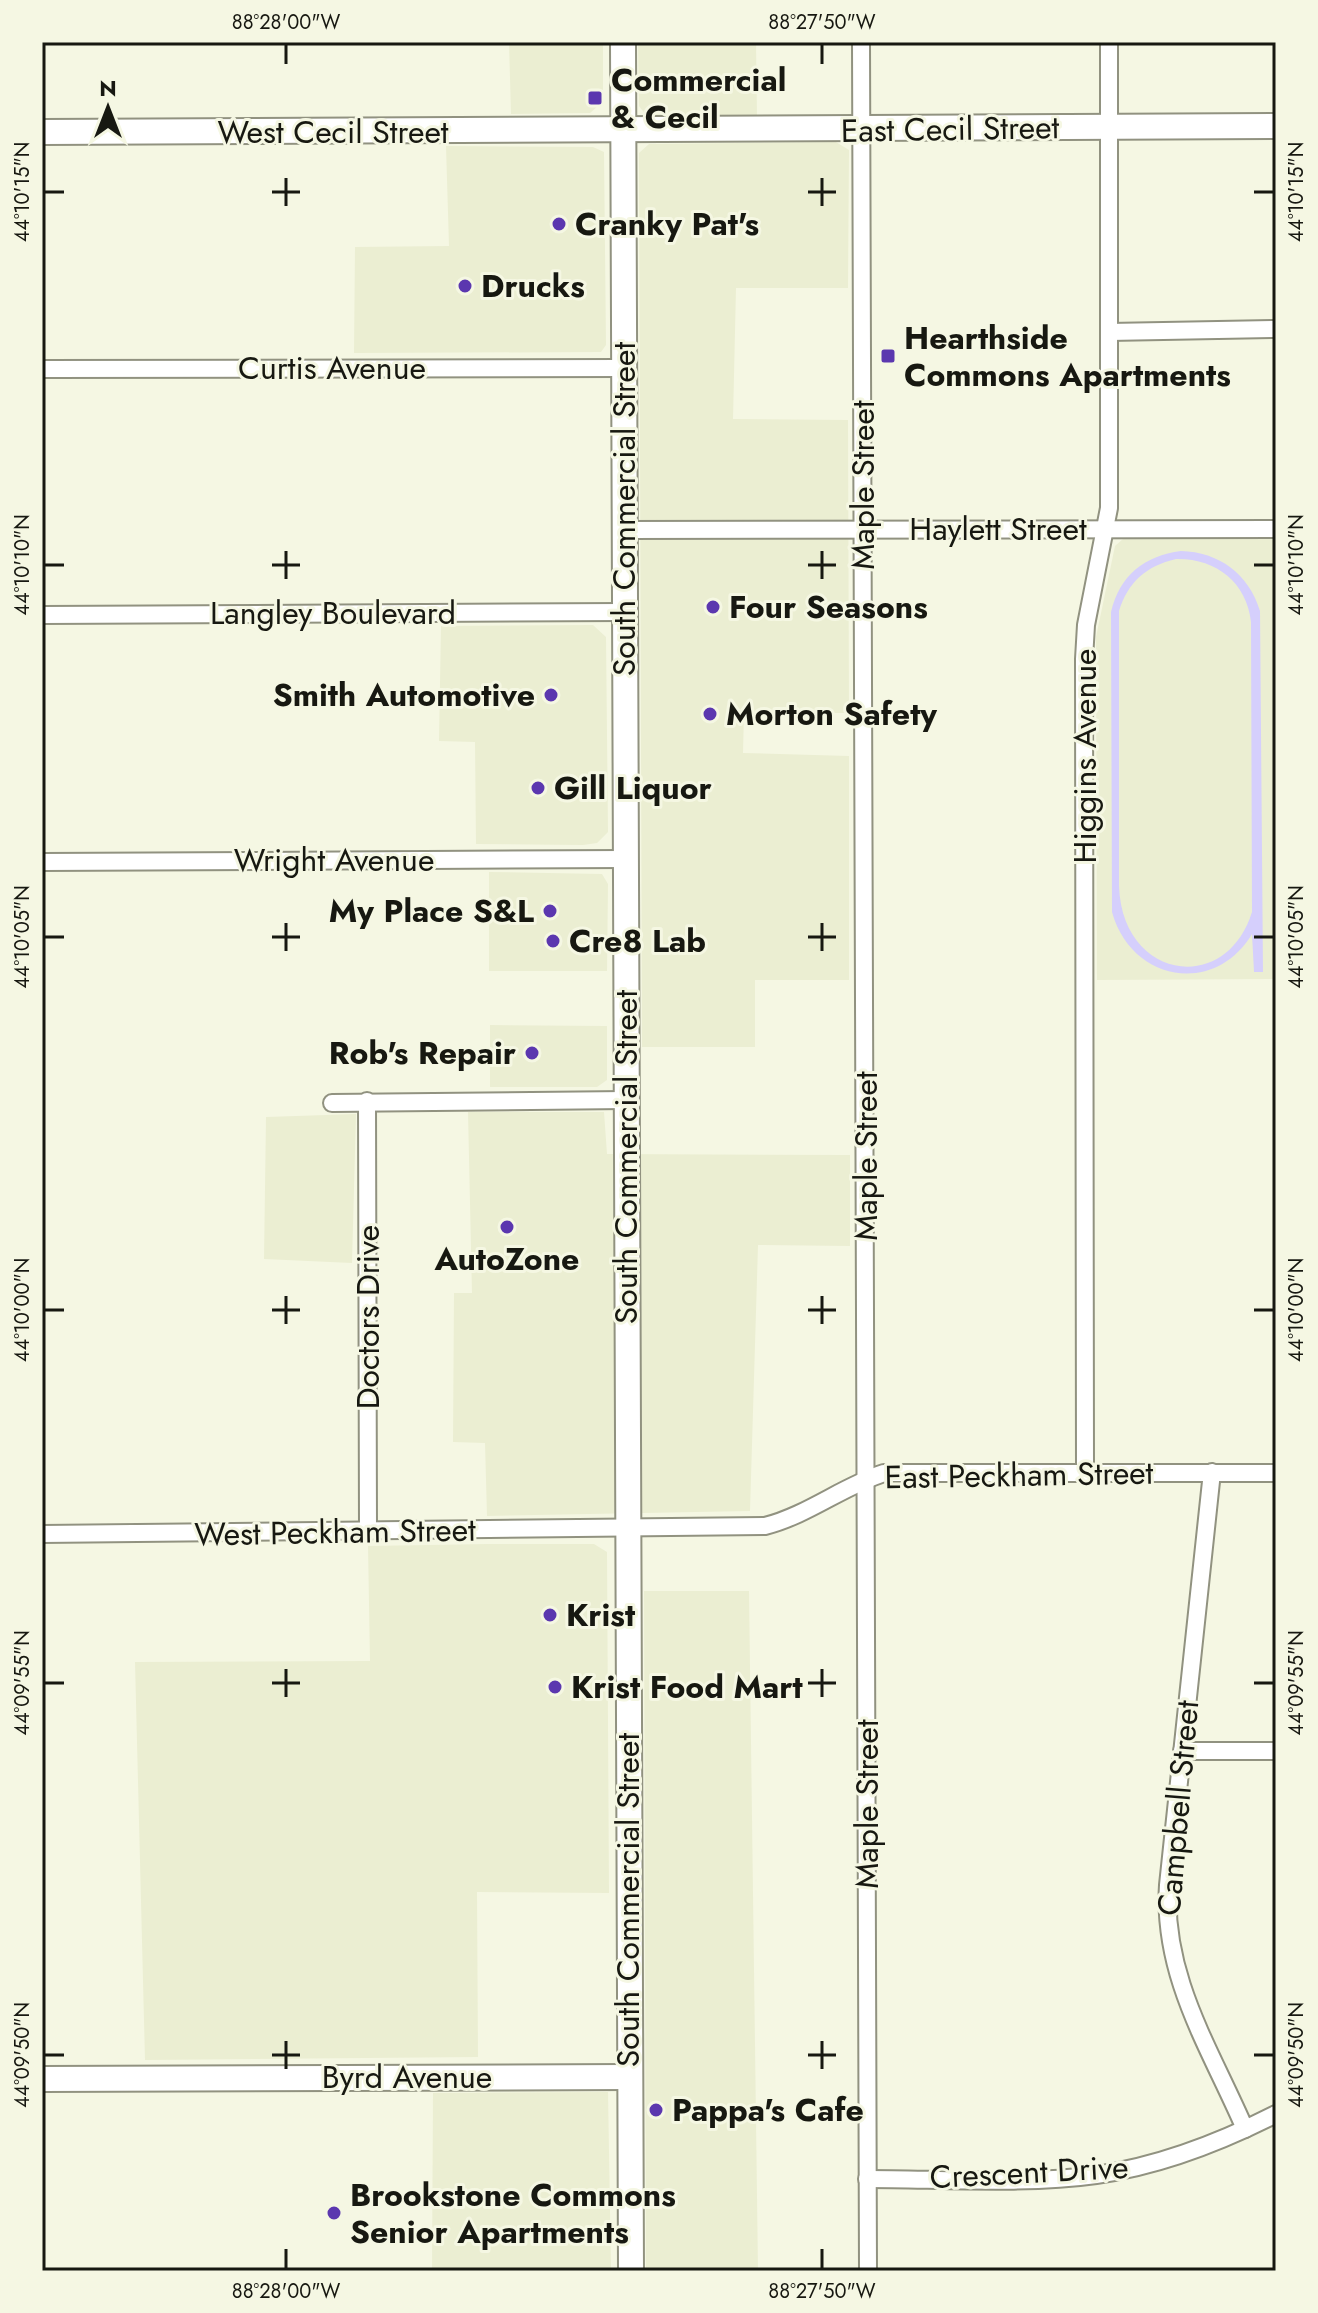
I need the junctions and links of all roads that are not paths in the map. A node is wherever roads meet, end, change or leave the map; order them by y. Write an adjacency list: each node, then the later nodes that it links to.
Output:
1 (623, 42): 7 (main road, South Commercial Street)
2 (861, 42): 6 (street, Maple Street)
3 (1109, 42): 5 (street, Higgins Avenue)
4 (1276, 126): 5 (main road, East Cecil Street)
5 (1110, 127): 6 (main road, East Cecil Street); 10 (street, Higgins Avenue)
6 (862, 130): 7 (main road, East Cecil Street); 16 (street, Maple Street)
7 (623, 131): 8 (main road, West Cecil Street); 11 (main road, South Commercial Street)
8 (42, 132)
9 (1276, 329): 10 (street)
10 (1109, 332): 13 (street, Higgins Avenue)
11 (623, 368): 12 (street, Curtis Avenue); 15 (main road, South Commercial Street)
12 (42, 369)
13 (1107, 529): 14 (street, Haylett Street); 16 (street, Haylett Street); 25 (street, Higgins Avenue)
14 (1276, 529)
15 (623, 530): 16 (street, Haylett Street); 17 (main road, South Commercial Street)
16 (863, 530): 27 (street, Maple Street)
17 (624, 612): 18 (street, Langley Boulevard); 19 (main road, South Commercial Street)
18 (42, 615)
19 (625, 859): 20 (street, Wright Avenue); 21 (main road, South Commercial Street)
20 (42, 862)
21 (626, 1100): 22 (street); 28 (main road, South Commercial Street)
22 (367, 1101): 23 (street); 29 (street, Doctors Drive)
23 (332, 1103)
24 (1212, 1472): 25 (street, East Peckham Street); 26 (street, East Peckham Street); 31 (street, Campbell Street)
25 (1085, 1473): 27 (street, East Peckham Street)
26 (1276, 1473)
27 (867, 1478): 28 (street, East Peckham Street); 37 (street, Maple Street)
28 (628, 1529): 29 (street, West Peckham Street); 33 (main road, South Commercial Street)
29 (368, 1532): 30 (street, West Peckham Street)
30 (42, 1534)
31 (1182, 1751): 32 (street); 36 (street, Campbell Street)
32 (1276, 1751)
33 (629, 2077): 34 (main road, Byrd Avenue); 38 (main road, South Commercial Street)
34 (42, 2079)
35 (1276, 2114): 36 (street, Crescent Drive)
36 (1245, 2129): 37 (street, Crescent Drive)
37 (867, 2179): 39 (street, Maple Street)
38 (631, 2271)
39 (868, 2271)

